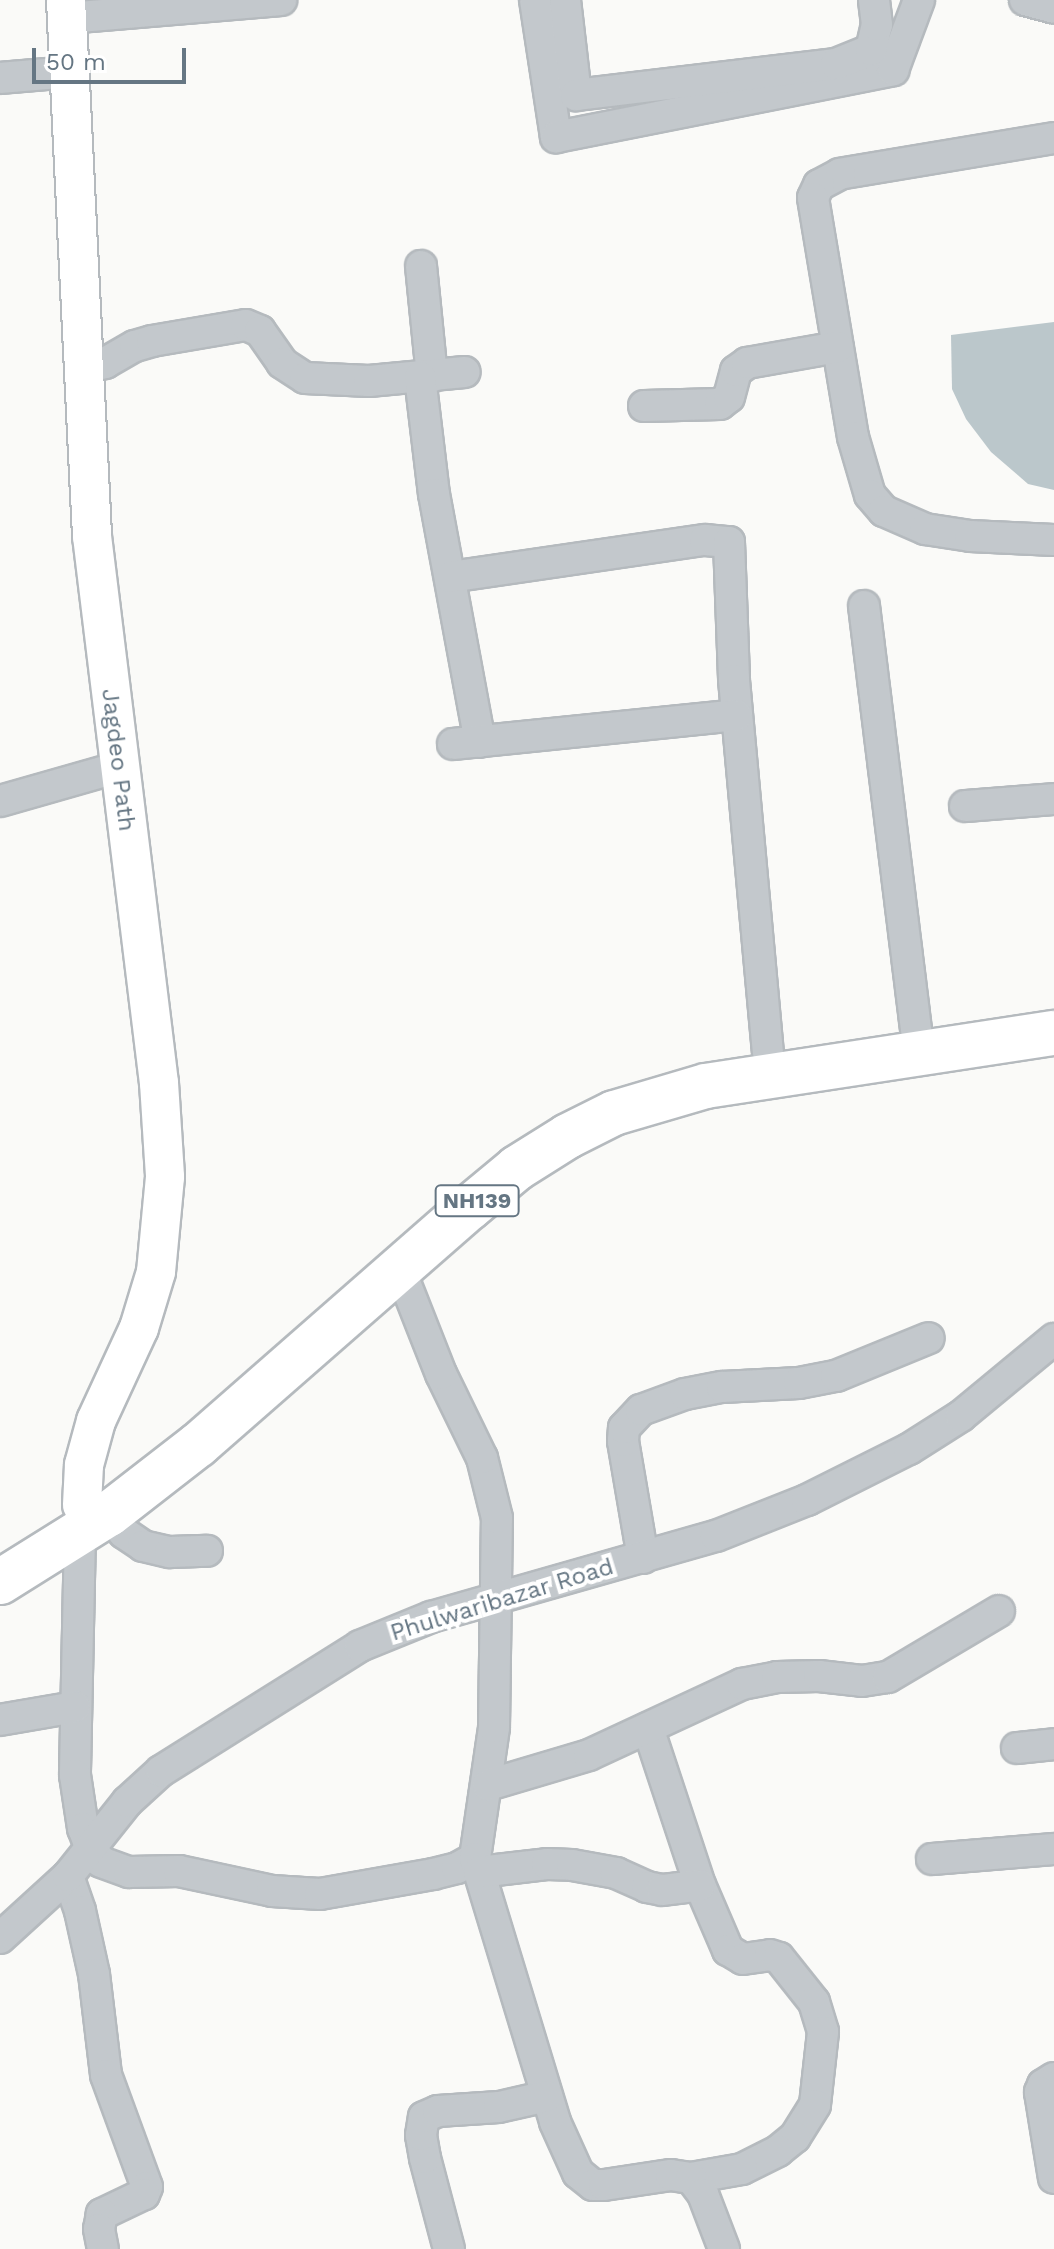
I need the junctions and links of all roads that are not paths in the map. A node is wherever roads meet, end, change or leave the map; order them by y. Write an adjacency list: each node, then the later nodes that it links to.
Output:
1 (281, 0): 8 (street)
2 (535, 0): 5 (street)
3 (565, 0): 4 (street)
4 (874, 0)
5 (919, 0)
6 (1025, 0): 7 (street)
7 (1054, 8)
8 (66, 9): 9 (main road, Jagdeo Path)
9 (70, 72): 10 (street); 14 (main road, Jagdeo Path)
10 (0, 78)
11 (1054, 138): 13 (street)
12 (421, 266): 16 (street)
13 (838, 347): 17 (street); 18 (street)
14 (85, 368): 16 (street); 22 (main road, Jagdeo Path)
15 (465, 372): 16 (street)
16 (426, 377): 19 (street)
17 (644, 406)
18 (1054, 540)
19 (450, 577): 21 (street); 21 (street)
20 (864, 606): 27 (street)
21 (737, 715): 29 (street)
22 (119, 767): 24 (street); 34 (main road, Jagdeo Path)
23 (1054, 799): 25 (street)
24 (0, 801)
25 (965, 806)
26 (1054, 1009): 27 (highway, NH139)
27 (916, 1031): 29 (highway, NH139)
28 (1054, 1033): 30 (highway, NH139)
29 (768, 1051): 31 (highway, NH139)
30 (400, 1270): 31 (highway, NH139); 39 (street)
31 (338, 1310): 34 (highway, NH139)
32 (929, 1338): 37 (street)
33 (1054, 1339): 37 (street, Phulwaribazar Road)
34 (90, 1517): 35 (street); 36 (highway, NH139); 38 (highway, NH139); 41 (street)
35 (207, 1551)
36 (0, 1555)
37 (643, 1558): 39 (street, Phulwaribazar Road)
38 (0, 1582)
39 (495, 1599): 46 (street); 47 (street, Phulwaribazar Road)
40 (999, 1611): 43 (street)
41 (75, 1707): 42 (street); 47 (street)
42 (0, 1720)
43 (648, 1728): 46 (street); 52 (street)
44 (1054, 1744): 45 (street)
45 (1017, 1748)
46 (488, 1785): 50 (street)
47 (91, 1849): 50 (street); 51 (street, Phulwaribazar Road)
48 (1054, 1849): 49 (street)
49 (932, 1859)
50 (477, 1865): 52 (street); 55 (street)
51 (68, 1876): 53 (street, Phulwaribazar Road); 58 (street)
52 (700, 1885): 56 (street)
53 (0, 1938)
54 (1054, 2078): 57 (street)
55 (547, 2096): 56 (street); 59 (street)
56 (691, 2178): 60 (street)
57 (1054, 2178)
58 (103, 2249)
59 (449, 2249)
60 (724, 2249)

